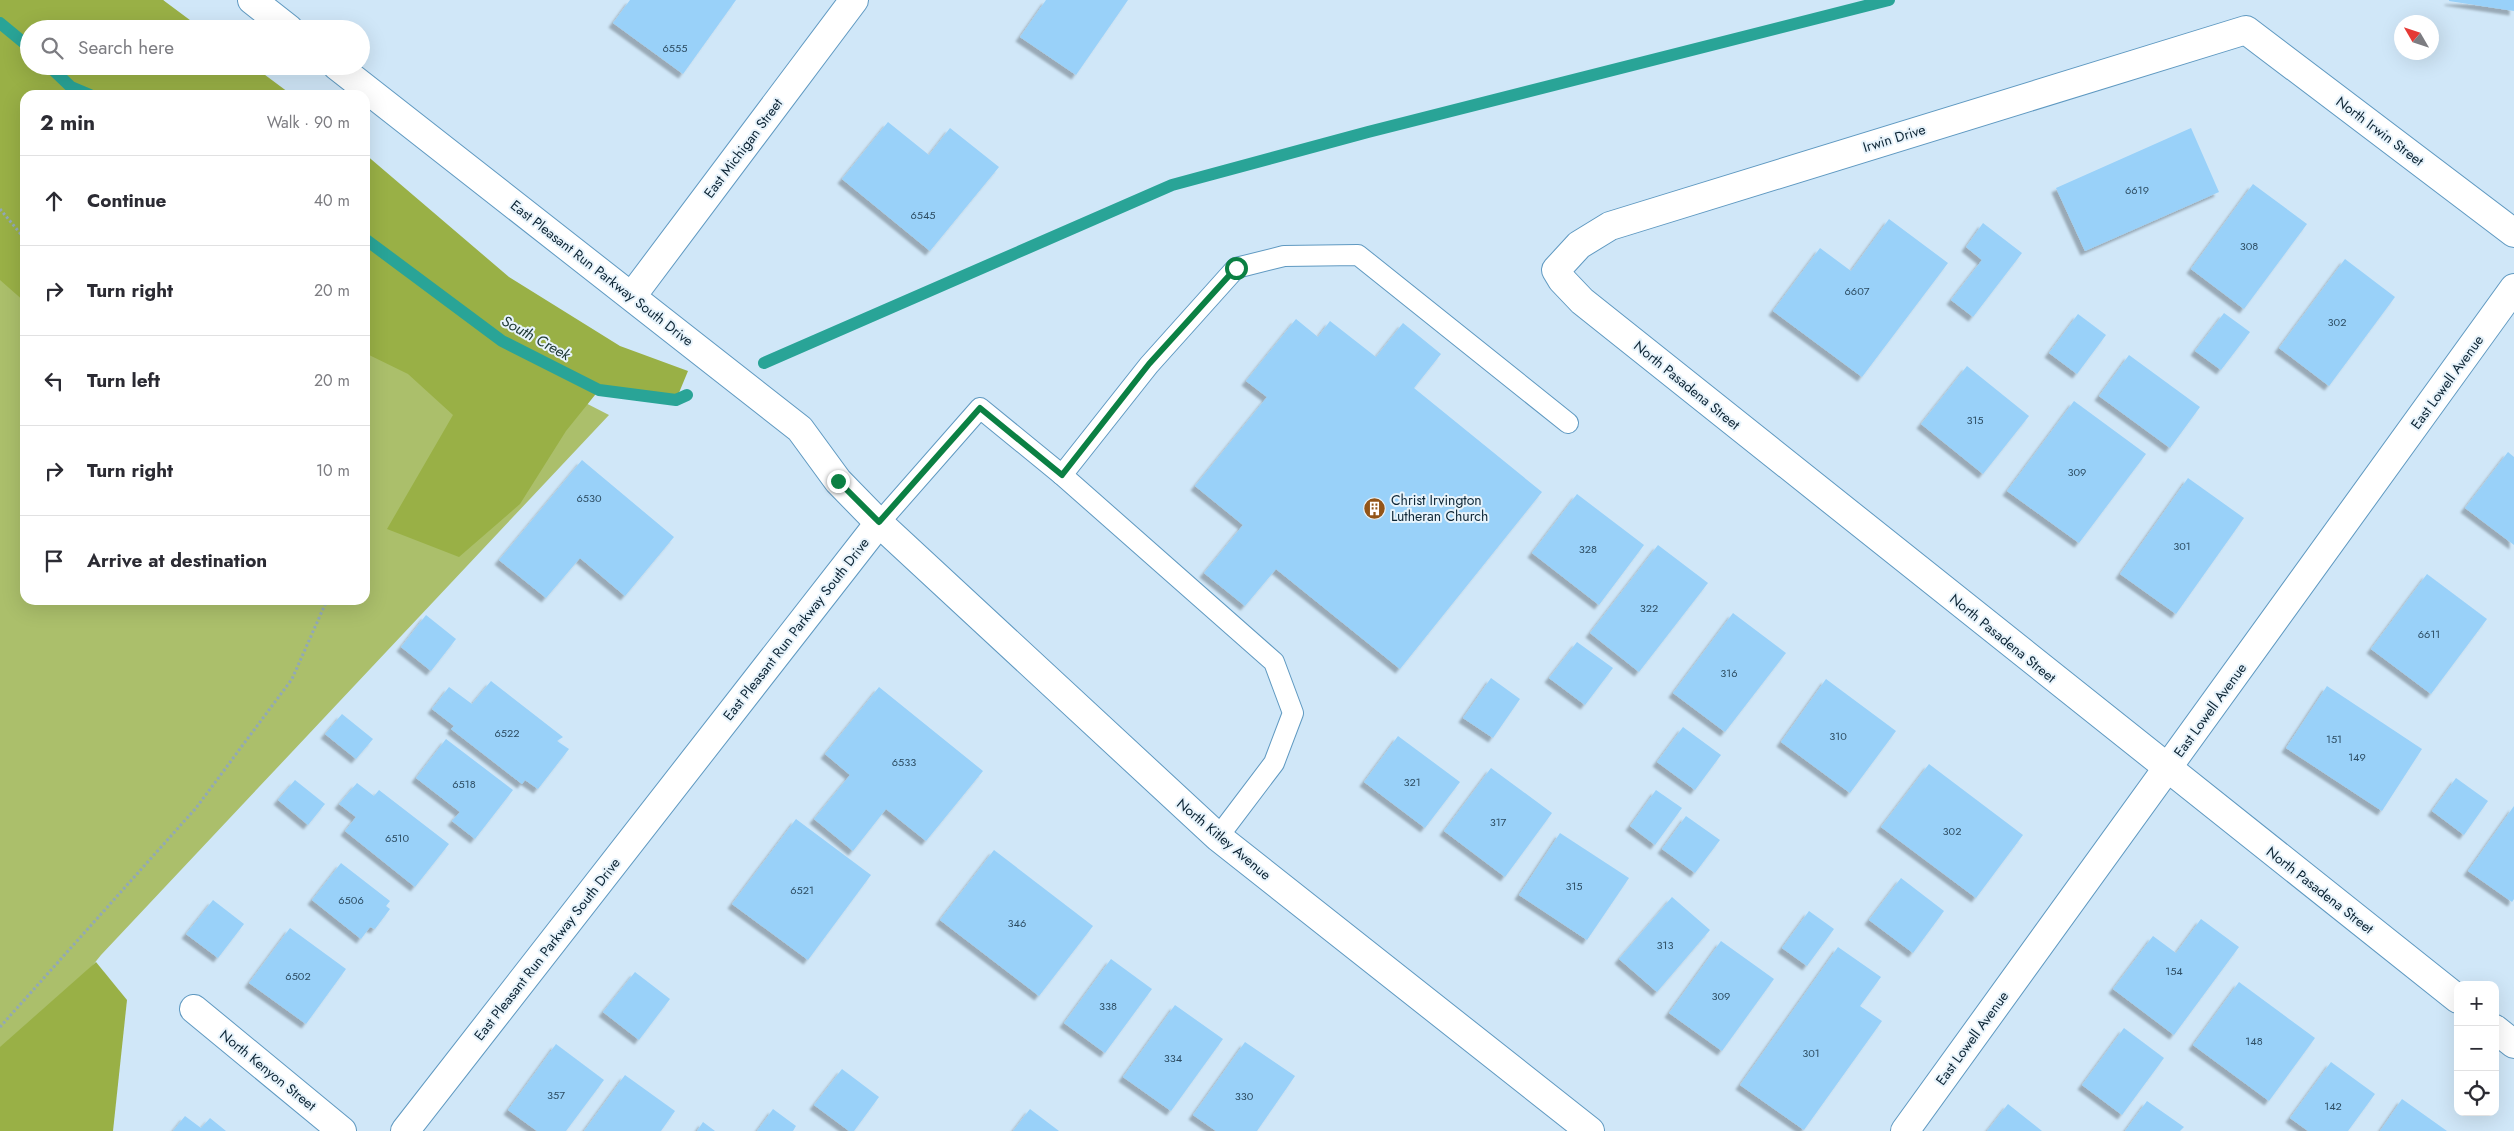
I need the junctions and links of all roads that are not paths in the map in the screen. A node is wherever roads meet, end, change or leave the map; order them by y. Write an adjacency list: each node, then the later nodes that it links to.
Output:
1 (252, 0): 3 (street)
2 (854, 0): 11 (street, East Michigan Street)
3 (278, 20)
4 (2246, 30): 8 (street, North Irwin Street); 9 (street, Irwin Drive)
5 (349, 75): 6 (street, East Pleasant Run Parkway South Drive)
6 (368, 90)
7 (370, 92): 11 (street, East Pleasant Run Parkway South Drive)
8 (2514, 232)
9 (1556, 270): 15 (street, North Pasadena Street)
10 (2514, 288): 15 (street, East Lowell Avenue)
11 (632, 296): 14 (street, East Pleasant Run Parkway South Drive)
12 (1568, 422): 13 (lane)
13 (1062, 475): 14 (lane); 16 (lane)
14 (879, 522): 16 (street, North Kitley Avenue); 22 (street, East Pleasant Run Parkway South Drive)
15 (2168, 769): 17 (street, North Pasadena Street); 24 (street, East Lowell Avenue)
16 (1218, 837): 23 (street, North Kitley Avenue)
17 (2454, 996)
18 (194, 1009): 21 (street, North Kenyon Street)
19 (2499, 1032): 20 (street)
20 (2514, 1044)
21 (342, 1131)
22 (404, 1131)
23 (1590, 1131)
24 (1905, 1131)

